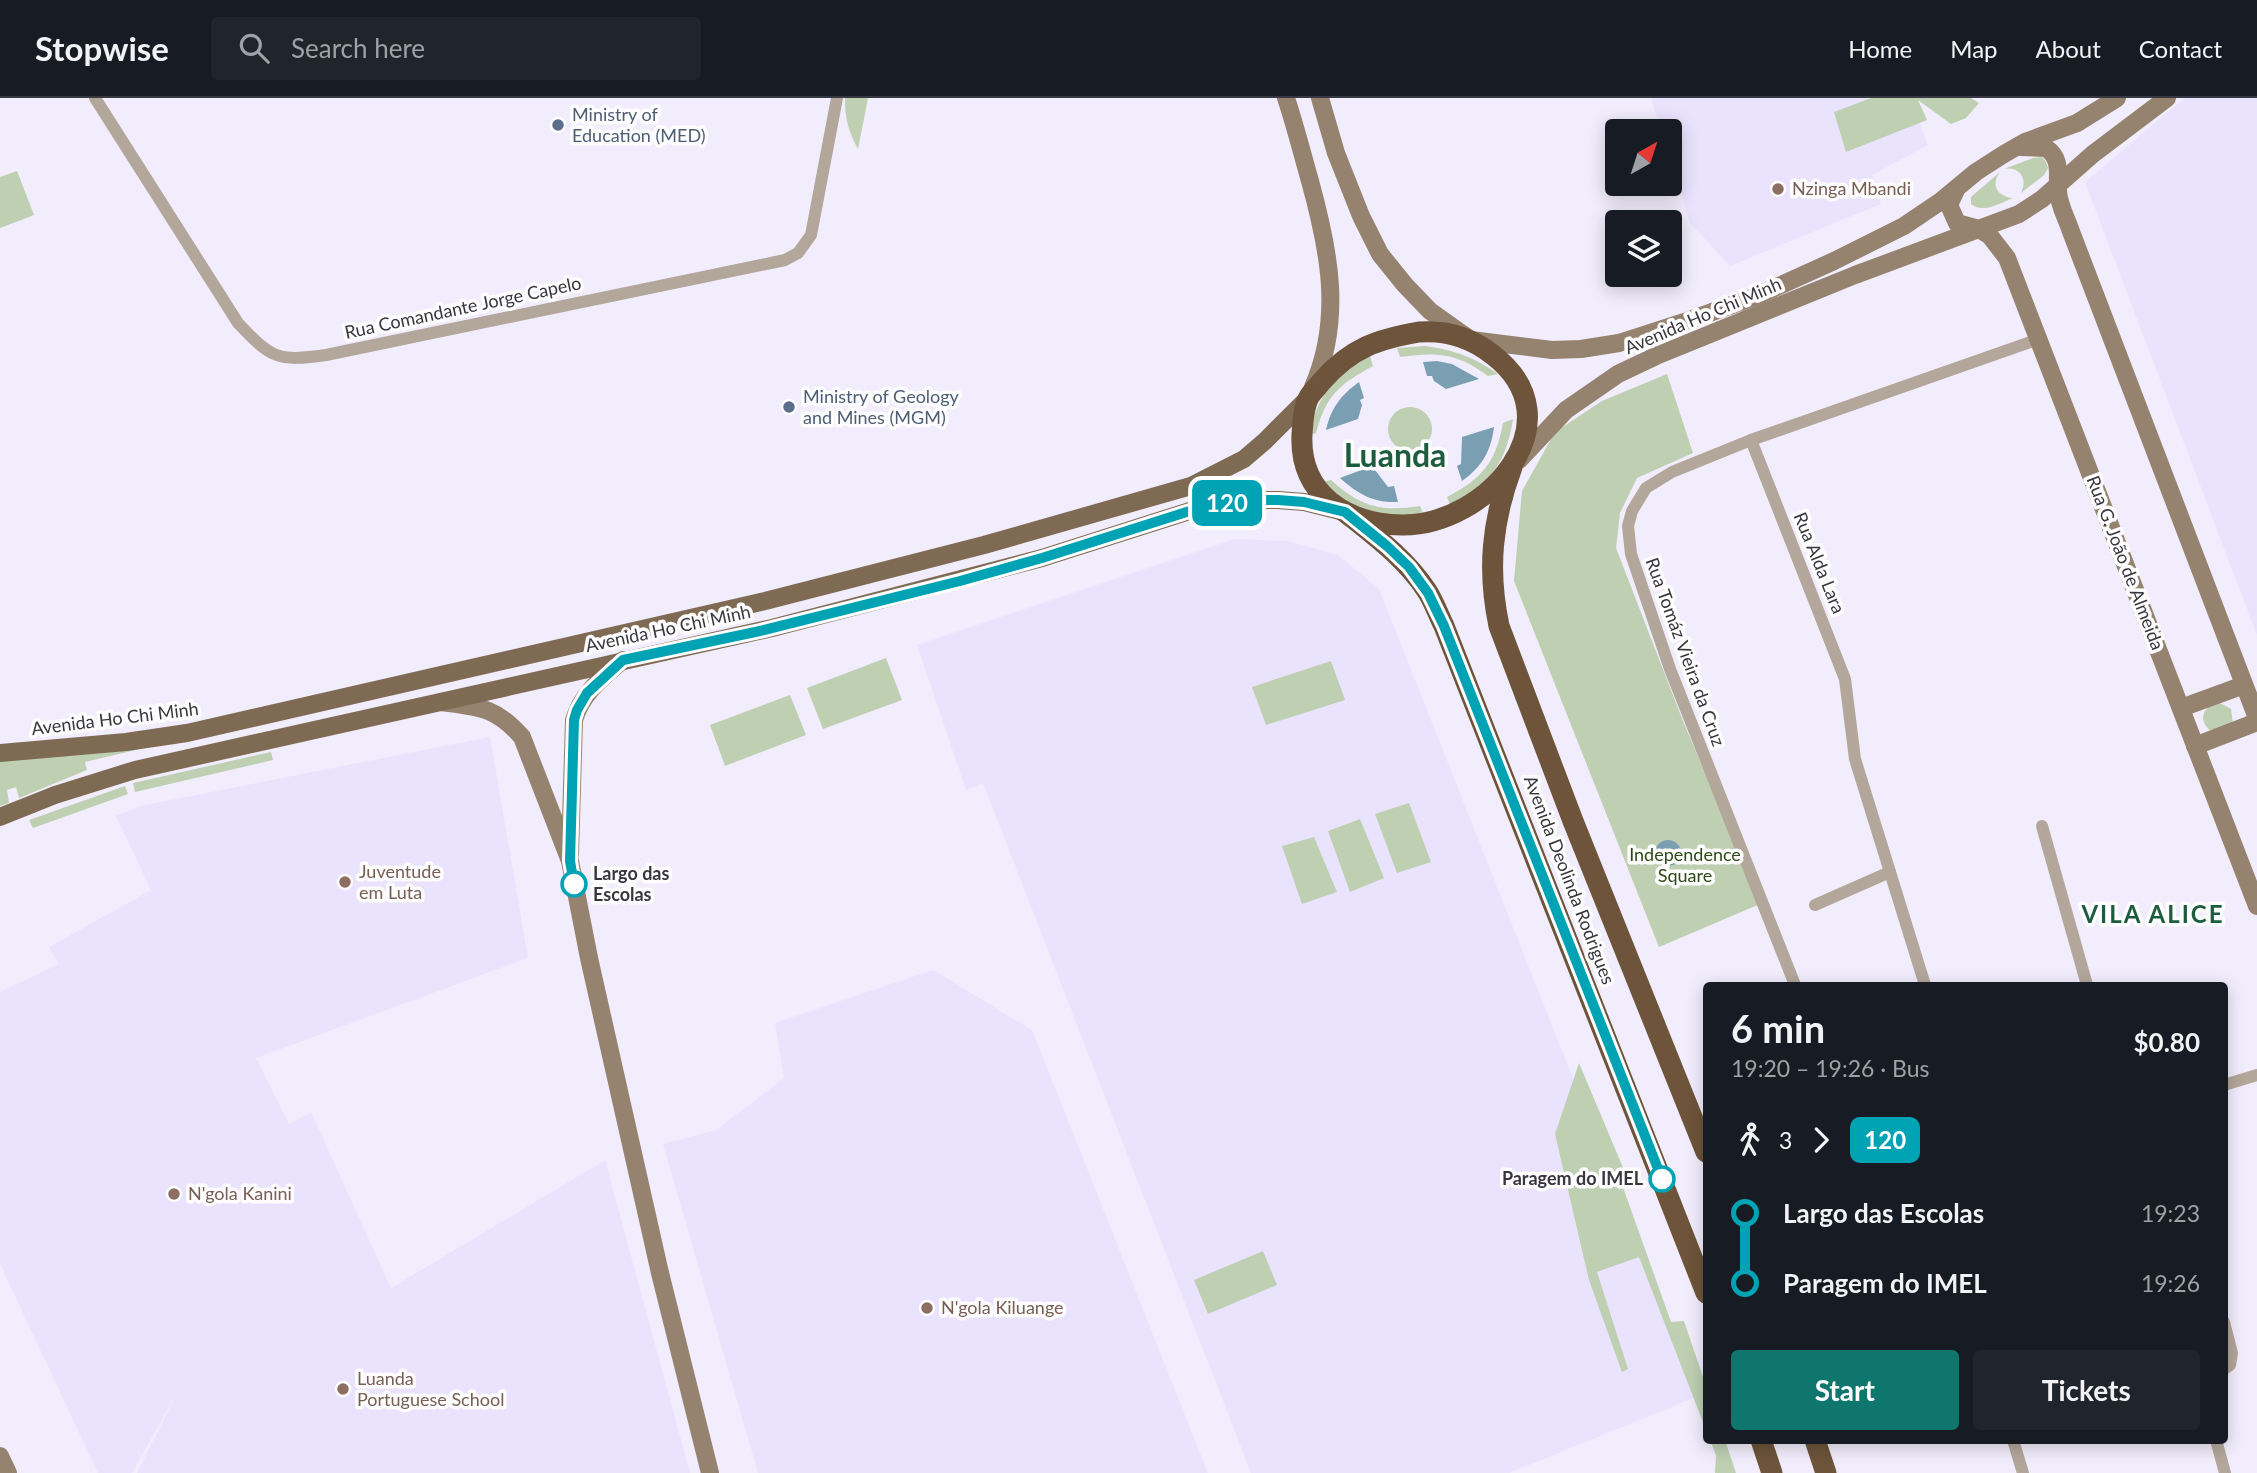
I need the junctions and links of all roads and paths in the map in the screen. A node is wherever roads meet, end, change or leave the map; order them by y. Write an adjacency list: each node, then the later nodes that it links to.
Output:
1 (837, 98): 6 (street, Rua Comandante Jorge Capelo)
2 (1286, 98): 13 (street)
3 (1320, 98): 12 (street)
4 (2117, 98): 7 (street)
5 (2167, 98): 9 (street)
6 (95, 101)
7 (2010, 151): 8 (street); 9 (street)
8 (1963, 182): 10 (street, Rua G. João de Almeida); 12 (street, Avenida Ho Chi Minh)
9 (2059, 182): 10 (street); 18 (street)
10 (1979, 229): 11 (street, Rua G. João de Almeida); 15 (street, Avenida Ho Chi Minh)
11 (2039, 339): 14 (street, Rua Tomáz Vieira da Cruz); 20 (street, Rua G. João de Almeida)
12 (1471, 340): 13 (highway); 15 (highway)
13 (1309, 397): 16 (highway); 23 (main road, Avenida Ho Chi Minh)
14 (1751, 440): 27 (street, Rua Alda Lara); 30 (street, Rua Tomáz Vieira da Cruz)
15 (1512, 467): 16 (highway); 35 (highway, Avenida Deolinda Rodrigues)
16 (1345, 512): 17 (main road, Avenida Ho Chi Minh); 36 (highway, Avenida Deolinda Rodrigues)
17 (623, 660): 19 (main road, Avenida Ho Chi Minh); 26 (street)
18 (2244, 685): 20 (street); 21 (street)
19 (438, 701): 24 (main road, Avenida Ho Chi Minh); 26 (street)
20 (2181, 708): 22 (street, Rua G. João de Almeida)
21 (2256, 712): 22 (street)
22 (2195, 746): 29 (street, Rua G. João de Almeida)
23 (0, 753)
24 (0, 817)
25 (2042, 826): 32 (street)
26 (570, 861): 45 (street)
27 (1889, 872): 28 (street); 31 (street, Rua Alda Lara)
28 (1815, 905)
29 (2257, 905)
30 (1794, 982)
31 (1924, 982)
32 (2086, 982)
33 (2257, 1075): 34 (street)
34 (2228, 1084)
35 (1703, 1144)
36 (1703, 1285)
37 (2228, 1338): 38 (street)
38 (2228, 1366)
39 (1762, 1444): 46 (highway)
40 (1817, 1444): 47 (highway)
41 (2013, 1444): 48 (street)
42 (2217, 1444): 49 (street)
43 (0, 1456): 44 (street)
44 (8, 1473)
45 (710, 1473)
46 (1772, 1473)
47 (1826, 1473)
48 (2022, 1473)
49 (2225, 1473)

